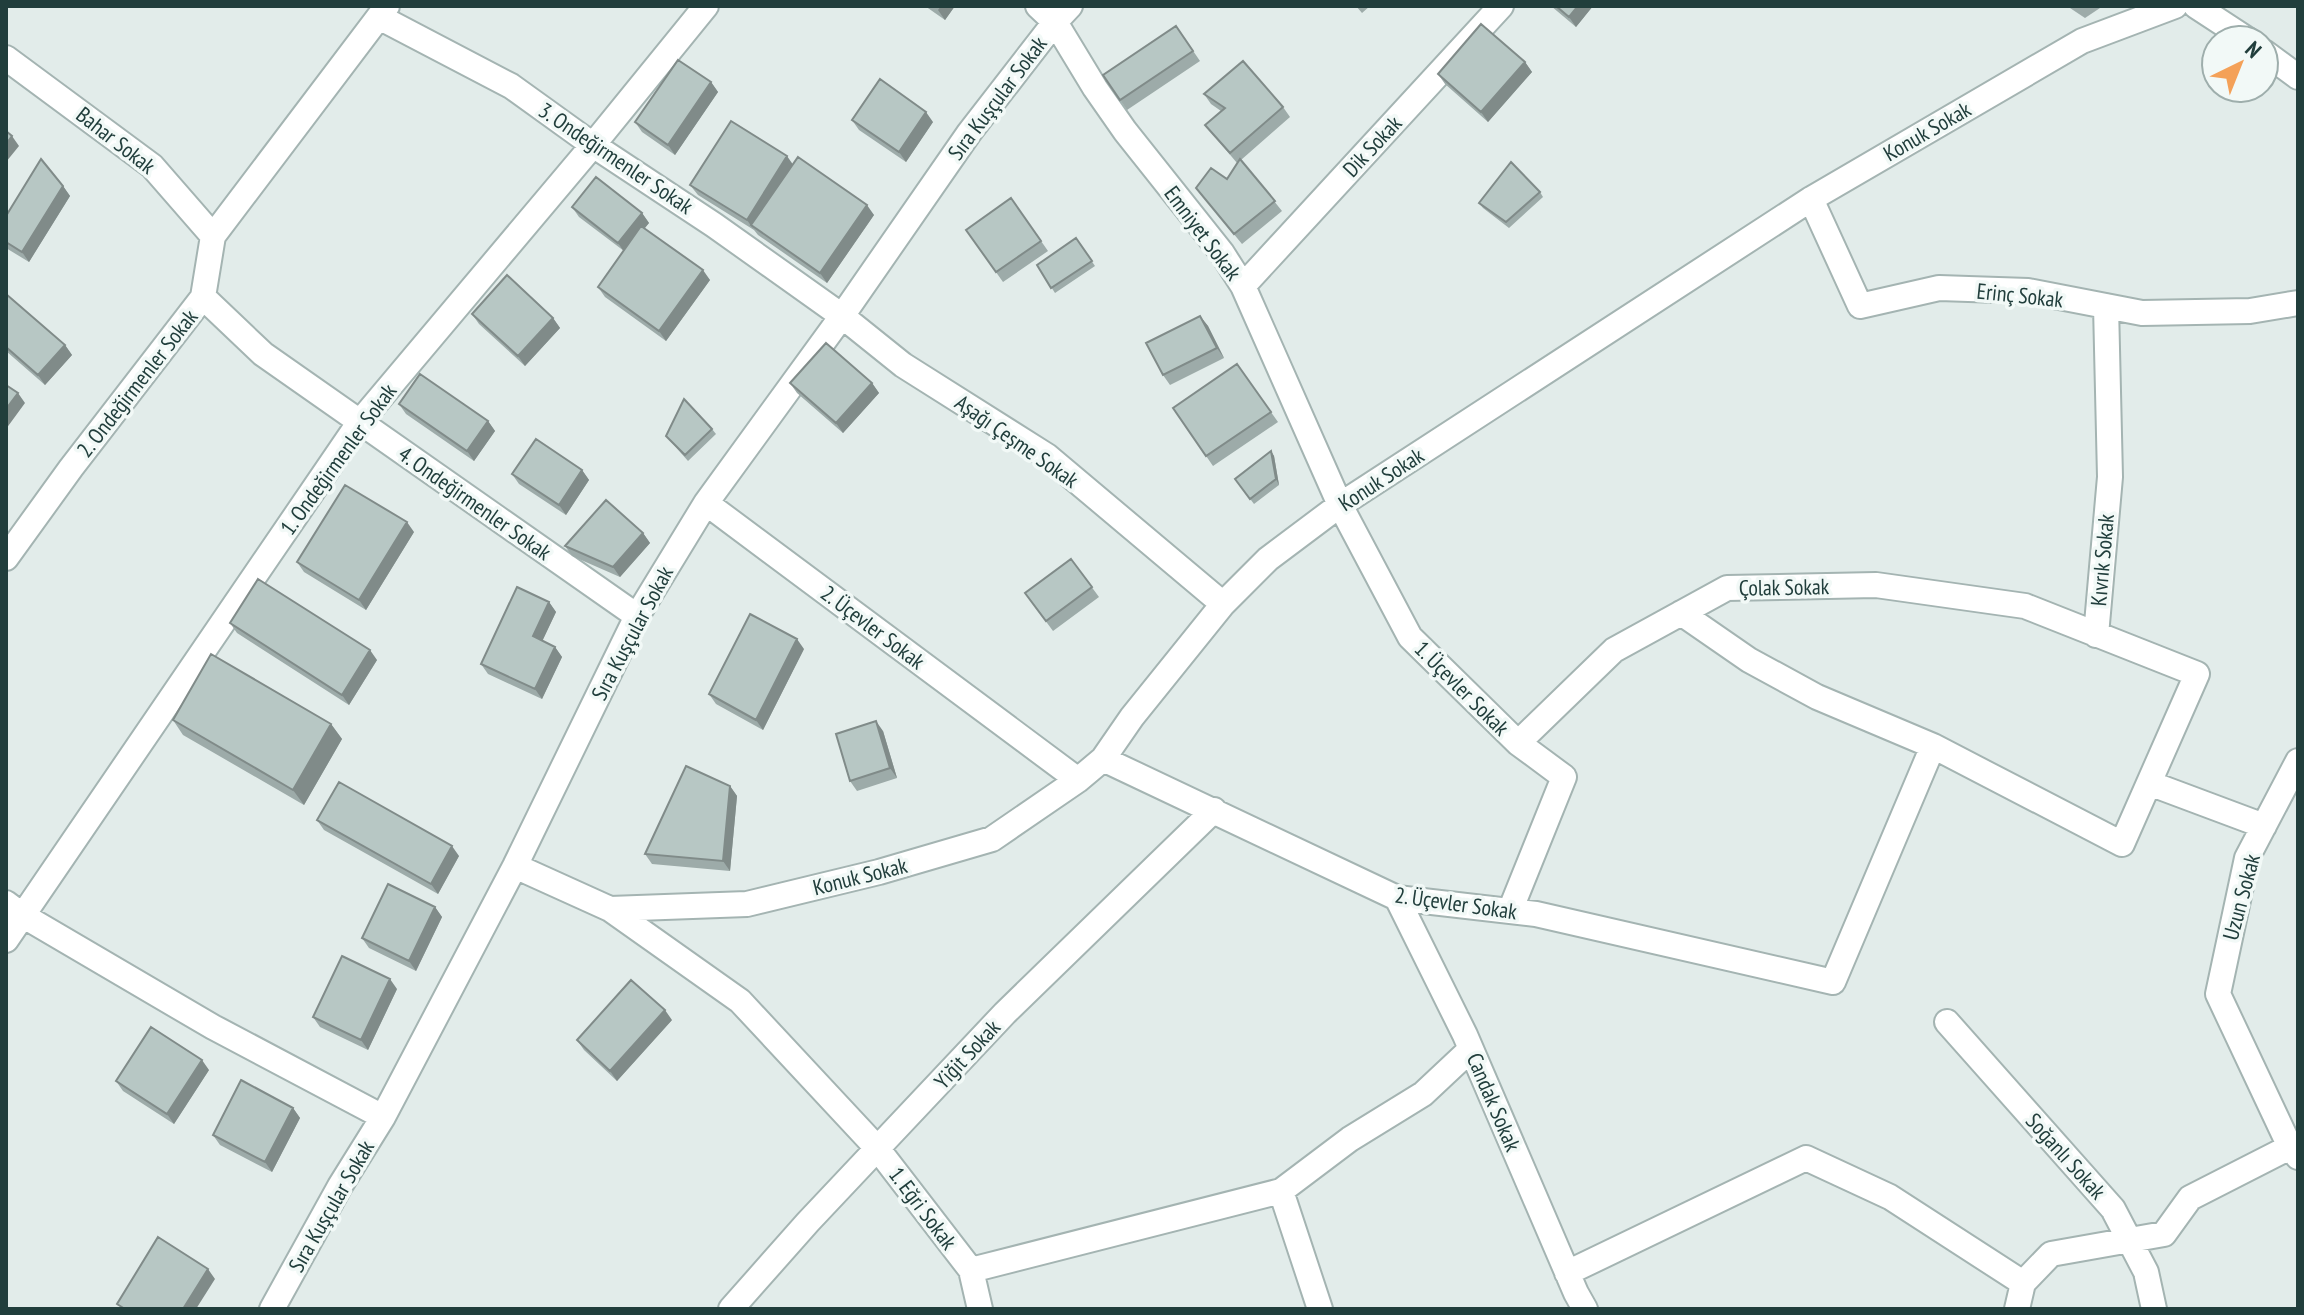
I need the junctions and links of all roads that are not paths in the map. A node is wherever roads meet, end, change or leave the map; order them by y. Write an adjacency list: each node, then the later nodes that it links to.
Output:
1 (706, 6): 11 (street, 1. Ondeğirmenler Sokak)
2 (1501, 6): 14 (street, Dik Sokak)
3 (2175, 6): 12 (street, Konuk Sokak)
4 (2196, 6): 7 (street)
5 (383, 11): 11 (street, 3. Ondeğirmenler Sokak); 13 (street, 2. Ondeğirmenler Sokak)
6 (1054, 11): 14 (street, Emniyet Sokak); 18 (street, Sıra Kuşçular Sokak)
7 (2239, 24)
8 (6, 58): 13 (street, Bahar Sokak)
9 (2280, 64): 10 (street)
10 (2298, 77)
11 (593, 145): 18 (street, 3. Ondeğirmenler Sokak); 19 (street, 1. Ondeğirmenler Sokak)
12 (1811, 199): 17 (street, Erinç Sokak); 21 (street, Konuk Sokak)
13 (213, 236): 15 (street, 2. Ondeğirmenler Sokak)
14 (1243, 286): 21 (street, Emniyet Sokak)
15 (203, 297): 19 (street, 4. Ondeğirmenler Sokak); 22 (street, 2. Ondeğirmenler Sokak)
16 (2298, 303): 17 (street, Erinç Sokak)
17 (2106, 306): 26 (street, Kıvrık Sokak)
18 (842, 316): 20 (street, Sıra Kuşçular Sokak); 23 (street, Aşağı Çeşme Sokak)
19 (359, 423): 25 (street, 4. Ondeğirmenler Sokak); 37 (street, 1. Ondeğirmenler Sokak)
20 (706, 503): 25 (street, Sıra Kuşçular Sokak); 31 (street, 2. Üçevler Sokak)
21 (1340, 505): 23 (street, Konuk Sokak); 27 (street, 1. Üçevler Sokak)
22 (6, 558)
23 (1223, 604): 29 (street, Konuk Sokak)
24 (1681, 613): 26 (street, Çolak Sokak); 27 (street, Çolak Sokak); 28 (street)
25 (637, 616): 35 (street, Sıra Kuşçular Sokak)
26 (2096, 635): 32 (street, Kıvrık Sokak)
27 (1518, 743): 39 (street, 1. Üçevler Sokak)
28 (1933, 746): 32 (street, Kıvrık Sokak); 39 (street, 2. Üçevler Sokak)
29 (1103, 759): 31 (street, Konuk Sokak); 33 (street, 2. Üçevler Sokak)
30 (2298, 761): 34 (street, Uzun Sokak)
31 (1078, 780): 38 (street, Konuk Sokak)
32 (2149, 783): 34 (street)
33 (1214, 810): 36 (street, 2. Üçevler Sokak); 44 (street, Yiğit Sokak)
34 (2264, 826): 45 (street, Uzun Sokak)
35 (515, 866): 38 (street, 1. Eğri Sokak); 43 (street, Sıra Kuşçular Sokak)
36 (1397, 898): 39 (street, 2. Üçevler Sokak); 42 (street, Candak Sokak)
37 (14, 909): 40 (street, 1. Ondeğirmenler Sokak); 43 (street)
38 (610, 909): 44 (street, 1. Eğri Sokak)
39 (1510, 911)
40 (6, 940)
41 (1947, 1022): 47 (street, Soğanlı Sokak)
42 (1471, 1049): 46 (street, 1. Eğri Sokak); 49 (street, Candak Sokak)
43 (383, 1117): 51 (street, Sıra Kuşçular Sokak)
44 (877, 1148): 48 (street, 1. Eğri Sokak); 52 (street, Yiğit Sokak)
45 (2294, 1152): 47 (street)
46 (1281, 1191): 48 (street, 1. Eğri Sokak); 54 (street)
47 (2130, 1241): 50 (street); 57 (street, Soğanlı Sokak)
48 (971, 1270): 53 (street)
49 (1567, 1273): 50 (street); 55 (street, Candak Sokak)
50 (2023, 1283): 56 (street)
51 (272, 1309)
52 (731, 1309)
53 (980, 1309)
54 (1320, 1309)
55 (1585, 1309)
56 (2017, 1309)
57 (2154, 1309)

